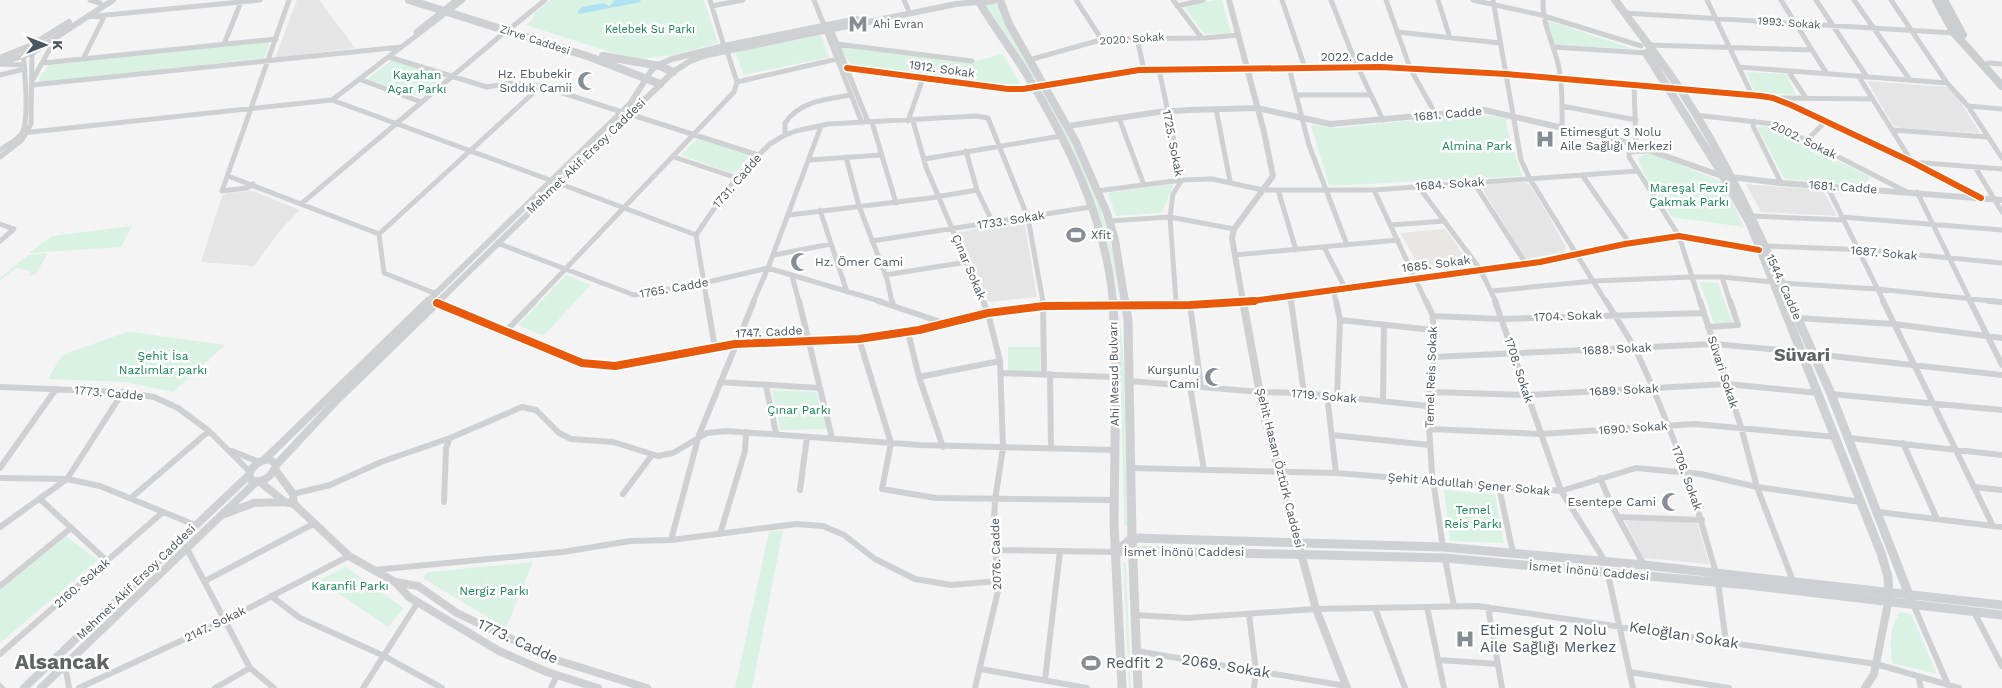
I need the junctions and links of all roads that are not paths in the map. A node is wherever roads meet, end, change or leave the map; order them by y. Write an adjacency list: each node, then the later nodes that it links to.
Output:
1 (90, 0): 36 (street)
2 (113, 0): 47 (street)
3 (260, 0): 37 (street)
4 (289, 0): 62 (street)
5 (409, 0): 42 (main road, Zirve Caddesi)
6 (427, 0): 42 (main road, Zirve Caddesi)
7 (456, 0): 42 (street)
8 (463, 0): 42 (street)
9 (545, 0): 53 (street)
10 (710, 0): 40 (street)
11 (743, 0): 40 (street)
12 (814, 0): 51 (street)
13 (904, 0): 43 (street)
14 (952, 0): 43 (street, Mehmet Akif Ersoy Caddesi)
15 (993, 0): 35 (main road)
16 (1000, 0): 81 (main road, Ahi Mesud Bulvarı)
17 (1076, 0): 63 (street)
18 (1173, 0): 41 (street)
19 (1203, 0): 41 (street)
20 (1229, 0): 57 (street)
21 (1282, 0): 93 (street)
22 (1331, 0): 94 (street)
23 (1386, 0): 55 (street)
24 (1438, 0): 61 (street)
25 (1473, 0): 38 (street)
26 (1542, 0): 45 (street)
27 (1608, 0): 71 (main road, 1544. Cadde)
28 (1615, 0): 44 (main road, 1544. Cadde)
29 (1708, 0): 48 (street)
30 (1781, 0): 49 (street)
31 (1816, 0): 50 (street)
32 (1854, 0): 52 (street)
33 (1891, 0): 54 (street)
34 (1927, 0): 39 (main road)
35 (978, 1): 51 (street, Mehmet Akif Ersoy Caddesi); 120 (main road, Ahi Mesud Bulvarı)
36 (102, 2): 67 (street)
37 (241, 2): 46 (street); 65 (street)
38 (1494, 2): 45 (street); 64 (street, 1706. Sokak)
39 (1940, 2): 56 (main road); 84 (main road)
40 (712, 6): 70 (street)
41 (1177, 6): 59 (street)
42 (448, 9): 53 (main road, Zirve Caddesi); 68 (street)
43 (908, 9): 51 (street, Mehmet Akif Ersoy Caddesi)
44 (1624, 13): 48 (street, 1993. Sokak); 71 (main road, 1544. Cadde)
45 (1541, 15): 69 (street); 71 (street)
46 (104, 16): 47 (street); 78 (street)
47 (85, 17): 58 (street)
48 (1716, 18): 49 (street, 1993. Sokak); 72 (street)
49 (1795, 23): 50 (street, 1993. Sokak); 73 (street)
50 (1832, 26): 52 (street, 1993. Sokak); 105 (street)
51 (827, 28): 66 (street); 70 (street, Mehmet Akif Ersoy Caddesi); 79 (street)
52 (1873, 28): 54 (street, 1993. Sokak); 111 (street)
53 (509, 29): 87 (main road, Zirve Caddesi); 103 (street); 109 (main road, Zirve Caddesi)
54 (1912, 31): 56 (street, 1993. Sokak); 114 (street)
55 (1397, 32): 61 (street); 95 (street)
56 (1954, 33): 119 (main road)
57 (1238, 35): 59 (street, 2020. Sokak); 91 (street)
58 (57, 36): 75 (street); 83 (street)
59 (1201, 37): 60 (street, 2020. Sokak)
60 (1137, 38): 63 (street, 2020. Sokak); 97 (street)
61 (1450, 38): 64 (street)
62 (276, 39): 65 (street); 80 (street)
63 (1102, 40): 81 (street, 2020. Sokak)
64 (1500, 43): 100 (street, 1706. Sokak)
65 (224, 44): 78 (street)
66 (837, 44): 82 (street); 90 (street)
67 (32, 45): 74 (street); 75 (street)
68 (401, 47): 76 (street); 80 (street)
69 (1553, 47): 71 (street); 110 (street)
70 (726, 48): 87 (street, Mehmet Akif Ersoy Caddesi); 99 (street, Mehmet Akif Ersoy Caddesi); 113 (street)
71 (1645, 48): 72 (street); 121 (main road, 1544. Cadde); 122 (main road, 1544. Cadde)
72 (1730, 48): 73 (street); 89 (street)
73 (1812, 50): 101 (street)
74 (24, 52): 75 (street); 77 (street); 85 (street); 88 (street)
75 (32, 53): 112 (street)
76 (389, 57): 103 (street); 108 (street)
77 (0, 58)
78 (83, 59): 83 (street)
79 (837, 59): 113 (street); 123 (street)
80 (269, 60): 112 (street); 134 (street)
81 (1029, 60): 116 (main road, Ahi Mesud Bulvarı)
82 (972, 61)
83 (43, 63): 112 (street)
84 (1988, 63): 86 (street); 107 (main road)
85 (0, 64): 88 (street)
86 (2002, 64)
87 (656, 66): 99 (main road, Zirve Caddesi); 109 (street, Mehmet Akif Ersoy Caddesi)
88 (24, 67): 102 (street); 158 (street)
89 (1738, 67): 98 (street); 126 (street)
90 (847, 68): 106 (street, 1912. Sokak); 151 (street)
91 (1246, 68): 92 (street, 2022. Cadde); 96 (street, 2022. Cadde); 135 (street)
92 (1289, 68): 93 (street, 2022. Cadde); 124 (street)
93 (1305, 68): 94 (street, 2022. Cadde)
94 (1358, 68): 95 (street, 2022. Cadde); 125 (street)
95 (1410, 68): 100 (street, 2022. Cadde); 140 (street)
96 (1159, 69): 97 (street, 2022. Cadde); 138 (street, 1725. Sokak)
97 (1144, 70): 116 (street, 2022. Cadde)
98 (1788, 71): 101 (street); 128 (street)
99 (673, 72): 115 (street, Mehmet Akif Ersoy Caddesi)
100 (1506, 74): 110 (street, 2022. Cadde); 142 (street, 1706. Sokak)
101 (1827, 74): 104 (street)
102 (0, 75)
103 (452, 76): 118 (street); 131 (street)
104 (1858, 77): 105 (street); 129 (street)
105 (1867, 77): 111 (street)
106 (923, 78): 120 (street, 1912. Sokak); 147 (street)
107 (2002, 78)
108 (359, 79): 130 (street); 131 (street)
109 (645, 79): 115 (main road, Zirve Caddesi); 139 (street, Mehmet Akif Ersoy Caddesi)
110 (1561, 79): 117 (street, 2022. Cadde); 132 (street)
111 (1910, 80): 114 (street)
112 (32, 82): 157 (street)
113 (737, 82): 160 (street)
114 (1948, 83): 133 (street)
115 (660, 84): 139 (street, Mehmet Akif Ersoy Caddesi)
116 (1044, 85): 120 (street, 2022. Cadde); 154 (main road, Ahi Mesud Bulvarı)
117 (1634, 85): 121 (street, 2022. Cadde); 146 (street)
118 (541, 86): 139 (street); 167 (street)
119 (2002, 86)
120 (1034, 87): 161 (main road, Ahi Mesud Bulvarı)
121 (1669, 88): 122 (street, 2022. Cadde); 184 (main road, 1544. Cadde)
122 (1680, 89): 126 (street); 141 (main road, 1544. Cadde)
123 (851, 95): 150 (street); 159 (street)
124 (1297, 95): 125 (street); 144 (street)
125 (1369, 95): 145 (street)
126 (1752, 95): 127 (street)
127 (1773, 98): 128 (street); 149 (street)
128 (1806, 98): 129 (street)
129 (1872, 99): 156 (street)
130 (332, 100): 134 (street); 152 (street)
131 (422, 102): 152 (street)
132 (1562, 106): 146 (street); 155 (street)
133 (1968, 106): 137 (street); 162 (street)
134 (252, 108): 157 (street); 183 (street)
135 (1257, 108): 136 (street, 1681. Cadde); 144 (street, 1681. Cadde); 198 (street)
136 (1216, 109): 138 (street, 1681. Cadde); 190 (street)
137 (2002, 109)
138 (1167, 112): 143 (street, 1681. Cadde); 188 (street, 1725. Sokak)
139 (625, 113): 160 (street); 189 (street, Mehmet Akif Ersoy Caddesi)
140 (1435, 113): 142 (street, 1681. Cadde); 145 (street, 1681. Cadde)
141 (1695, 115): 148 (street, 2002. Sokak); 185 (main road, 1544. Cadde)
142 (1512, 116): 155 (street, 1681. Cadde); 187 (street, 1706. Sokak)
143 (1119, 118): 154 (street, 1681. Cadde); 194 (street)
144 (1304, 119): 145 (street, 1681. Cadde); 200 (street)
145 (1383, 120)
146 (1636, 120): 165 (street)
147 (910, 121): 151 (street, 1731. Cadde); 164 (street, 1731. Cadde); 176 (street, Çınar Sokak)
148 (1754, 121): 163 (street, 2002. Sokak); 192 (street)
149 (1826, 121): 163 (street); 178 (street)
150 (862, 122): 151 (street, 1731. Cadde); 153 (street, 1731. Cadde)
151 (870, 122): 171 (street)
152 (396, 124): 167 (street); 210 (street)
153 (821, 126): 159 (street, 1731. Cadde); 177 (street)
154 (1068, 126): 202 (main road, Ahi Mesud Bulvarı)
155 (1562, 127): 165 (street, 1681. Cadde)
156 (1892, 130): 162 (street); 178 (street)
157 (28, 132): 158 (street); 172 (street)
158 (22, 133): 166 (street)
159 (786, 134): 170 (street, 1731. Cadde)
160 (694, 135): 170 (street); 173 (street)
161 (1061, 136): 164 (street); 213 (main road, Ahi Mesud Bulvarı)
162 (1988, 137): 175 (street)
163 (1806, 140): 203 (street, 2002. Sokak)
164 (1000, 145): 168 (street); 219 (street)
165 (1636, 146): 169 (street, 1681. Cadde)
166 (0, 150)
167 (470, 151): 189 (street); 230 (street)
168 (966, 151): 176 (street); 197 (street)
169 (1652, 151): 181 (street); 184 (street, 1681. Cadde)
170 (758, 155): 186 (street, 1731. Cadde)
171 (882, 155): 174 (street); 209 (street)
172 (0, 156)
173 (674, 156): 186 (street); 212 (street)
174 (846, 157): 177 (street); 211 (street)
175 (2002, 158)
176 (924, 159): 205 (street, Çınar Sokak)
177 (809, 160): 216 (street)
178 (1912, 162): 179 (street); 206 (street)
179 (1975, 167): 180 (street); 207 (street)
180 (2002, 168)
181 (1637, 171): 182 (street, 1684. Sokak); 232 (street, Süvari Sokak)
182 (1582, 175): 187 (street, 1684. Sokak); 238 (street)
183 (228, 176): 193 (street); 193 (street)
184 (1722, 176): 185 (street, 1681. Cadde); 241 (main road, 1544. Cadde)
185 (1732, 177): 192 (street, 1681. Cadde); 217 (main road, 1544. Cadde)
186 (738, 178): 231 (street, 1731. Cadde)
187 (1530, 179): 191 (street, 1684. Sokak); 244 (street, 1706. Sokak)
188 (1182, 180): 190 (street, 1684. Sokak); 194 (street, 1684. Sokak); 218 (street, 1725. Sokak)
189 (554, 182): 212 (street); 236 (street, Mehmet Akif Ersoy Caddesi); 268 (street, Mehmet Akif Ersoy Caddesi)
190 (1230, 182): 198 (street, 1684. Sokak)
191 (1474, 183): 195 (street, 1684. Sokak); 250 (street)
192 (1781, 183): 196 (street, 1681. Cadde)
193 (253, 184): 210 (street)
194 (1144, 185): 202 (street, 1684. Sokak)
195 (1418, 186): 201 (street, 1684. Sokak); 222 (street, 1708. Sokak)
196 (1827, 186): 203 (street, 1681. Cadde); 220 (street)
197 (977, 190): 205 (street); 223 (street)
198 (1263, 190): 199 (street, 1684. Sokak); 227 (street)
199 (1278, 190): 200 (street, 1684. Sokak); 242 (street)
200 (1325, 190): 201 (street, 1684. Sokak); 239 (street)
201 (1374, 190): 226 (street, Temel Reis Sokak)
202 (1097, 191): 221 (main road, Ahi Mesud Bulvarı)
203 (1905, 192): 204 (street, 1681. Cadde)
204 (1917, 192): 206 (street, 1681. Cadde); 224 (street)
205 (940, 198): 209 (street); 228 (street, Çınar Sokak)
206 (1982, 198): 207 (street, 1681. Cadde)
207 (1994, 199): 208 (street, 1681. Cadde); 215 (street)
208 (2002, 200)
209 (896, 203): 211 (street)
210 (301, 204): 230 (street)
211 (858, 206): 214 (street); 235 (street)
212 (626, 207): 231 (street); 253 (street)
213 (1091, 207): 219 (street, 1733. Sokak); 277 (main road, Ahi Mesud Bulvarı)
214 (820, 210): 216 (street); 237 (street)
215 (2002, 212)
216 (789, 215): 245 (street)
217 (1752, 216): 220 (street); 241 (main road, 1544. Cadde)
218 (1170, 217): 221 (street); 227 (street); 279 (street, 1725. Sokak)
219 (1028, 218): 223 (street, 1733. Sokak); 276 (street)
220 (1843, 218): 224 (street); 243 (street)
221 (1110, 221): 278 (main road, Ahi Mesud Bulvarı)
222 (1445, 221): 226 (street); 252 (street, 1708. Sokak)
223 (992, 223): 228 (street, 1733. Sokak)
224 (1932, 223): 229 (street); 247 (street)
225 (0, 224): 234 (street)
226 (1391, 226): 233 (street, Temel Reis Sokak)
227 (1234, 229): 246 (street, Şehit Hasan Öztürk Caddesi)
228 (953, 230): 235 (street, 1733. Sokak); 248 (street, Çınar Sokak)
229 (2002, 230)
230 (379, 234): 268 (street)
231 (696, 235): 261 (street)
232 (1679, 236): 238 (street, 1685. Sokak); 241 (street, 1685. Sokak); 256 (street, Süvari Sokak)
233 (1398, 240): 239 (street); 258 (street, Temel Reis Sokak)
234 (0, 241)
235 (872, 241): 254 (street)
236 (497, 243): 253 (street, 1765. Cadde); 273 (street, Mehmet Akif Ersoy Caddesi)
237 (831, 244): 245 (street); 267 (street)
238 (1630, 244): 244 (street, 1685. Sokak)
239 (1347, 245): 240 (street)
240 (1324, 247): 242 (street); 263 (street)
241 (1762, 248): 243 (street, 1687. Sokak); 260 (main road, 1544. Cadde); 262 (main road, 1544. Cadde)
242 (1296, 250): 246 (street)
243 (1859, 250): 247 (street, 1687. Sokak); 265 (street)
244 (1577, 254): 250 (street, 1685. Sokak); 259 (street, 1706. Sokak)
245 (774, 255): 251 (street)
246 (1235, 255): 271 (street, Şehit Hasan Öztürk Caddesi)
247 (1950, 259): 249 (street, 1687. Sokak); 270 (street)
248 (966, 262): 254 (street); 280 (street, Çınar Sokak)
249 (2002, 263)
250 (1526, 264): 252 (street, 1685. Sokak)
251 (768, 268): 255 (street); 261 (street, 1765. Cadde); 298 (street)
252 (1480, 269): 258 (street, 1685. Sokak); 266 (street, 1708. Sokak)
253 (566, 270): 261 (street, 1765. Cadde); 291 (street)
254 (885, 275): 274 (street)
255 (792, 276): 267 (street); 297 (street)
256 (1692, 277): 257 (street); 259 (street); 281 (street, Süvari Sokak)
257 (1722, 277): 260 (street); 290 (street)
258 (1415, 278): 263 (street, 1685. Sokak); 283 (street, Temel Reis Sokak)
259 (1594, 281): 266 (street); 282 (street, 1706. Sokak)
260 (1772, 282): 302 (main road, 1544. Cadde)
261 (704, 283): 300 (street)
262 (1782, 283): 265 (street); 284 (main road, 1544. Cadde)
263 (1345, 288): 264 (street, 1685. Sokak)
264 (1333, 289): 269 (street, 1685. Sokak); 286 (street)
265 (1876, 289): 270 (street); 288 (street)
266 (1492, 291): 285 (street, 1708. Sokak)
267 (848, 292): 274 (street)
268 (434, 293): 362 (street, Mehmet Akif Ersoy Caddesi)
269 (1290, 295): 271 (street, 1685. Sokak); 327 (street)
270 (1969, 298): 272 (street); 294 (street)
271 (1244, 302): 275 (street, 1685. Sokak); 325 (street, Şehit Hasan Öztürk Caddesi)
272 (2002, 302)
273 (437, 303): 291 (street, 1747. Cadde); 363 (street, Mehmet Akif Ersoy Caddesi)
274 (893, 305): 287 (street)
275 (1190, 305): 279 (street, 1685. Sokak); 319 (street)
276 (1044, 306): 277 (street, 1747. Cadde); 280 (street, 1747. Cadde); 310 (street)
277 (1112, 306): 278 (street, 1685. Sokak); 313 (main road, Ahi Mesud Bulvarı)
278 (1126, 306): 279 (street, 1685. Sokak); 314 (main road, Ahi Mesud Bulvarı)
279 (1176, 306)
280 (988, 313): 287 (street, 1747. Cadde); 306 (street, Çınar Sokak)
281 (1704, 313): 282 (street, 1704. Sokak); 290 (street, Süvari Sokak)
282 (1614, 315): 285 (street, 1704. Sokak); 301 (street, 1706. Sokak)
283 (1433, 316): 285 (street, 1704. Sokak); 292 (street, Temel Reis Sokak)
284 (1797, 318): 288 (street); 304 (main road, 1544. Cadde)
285 (1502, 319): 303 (street, 1708. Sokak)
286 (1340, 320): 289 (street); 332 (street)
287 (945, 323): 293 (street, 1747. Cadde)
288 (1894, 324): 294 (street); 308 (street)
289 (1384, 325): 292 (street); 333 (street)
290 (1708, 327): 299 (street, Süvari Sokak)
291 (506, 330): 300 (street, 1747. Cadde)
292 (1433, 330): 305 (street, Temel Reis Sokak)
293 (908, 332): 296 (street, 1747. Cadde); 312 (street)
294 (1988, 337): 295 (street); 307 (street)
295 (2002, 338)
296 (859, 339): 297 (street, 1747. Cadde); 351 (street)
297 (810, 342): 298 (street, 1747. Cadde); 321 (street)
298 (735, 344): 300 (street, 1747. Cadde); 315 (street)
299 (1714, 344): 301 (street, 1688. Sokak); 302 (street, 1688. Sokak); 316 (street, Süvari Sokak)
300 (715, 348)
301 (1635, 348): 303 (street, 1688. Sokak); 322 (street, 1706. Sokak)
302 (1801, 352): 328 (main road, 1544. Cadde)
303 (1515, 354): 305 (street, 1688. Sokak); 331 (street, 1708. Sokak)
304 (1814, 354): 308 (street); 329 (main road, 1544. Cadde)
305 (1433, 357): 326 (street, Temel Reis Sokak)
306 (1000, 361): 309 (street, Çınar Sokak); 312 (street)
307 (2002, 365)
308 (1915, 366): 311 (street); 334 (street)
309 (1000, 373): 310 (street); 355 (street, Çınar Sokak)
310 (1047, 375): 313 (street); 356 (street)
311 (2002, 375)
312 (918, 377): 354 (street)
313 (1115, 377): 358 (main road, Ahi Mesud Bulvarı)
314 (1130, 381): 318 (street, 1719. Sokak); 365 (main road, Ahi Mesud Bulvarı)
315 (720, 382): 317 (street); 344 (street)
316 (1727, 384): 322 (street, 1689. Sokak); 328 (street, 1689. Sokak); 338 (street, Süvari Sokak)
317 (766, 386): 321 (street); 342 (street)
318 (1190, 386): 319 (street, 1719. Sokak); 366 (street)
319 (1201, 386): 325 (street, 1719. Sokak)
320 (0, 387): 323 (street, 1773. Cadde)
321 (820, 388): 349 (street)
322 (1654, 388): 331 (street, 1689. Sokak); 337 (street, 1706. Sokak)
323 (56, 389): 324 (street, 1773. Cadde); 364 (street)
324 (123, 392): 340 (street, 1773. Cadde); 373 (street)
325 (1260, 392): 327 (street, 1719. Sokak); 367 (street, Şehit Hasan Öztürk Caddesi)
326 (1430, 392): 331 (street, 1689. Sokak); 335 (street, Temel Reis Sokak)
327 (1304, 393): 330 (street, 1719. Sokak)
328 (1818, 393): 346 (main road, 1544. Cadde)
329 (1831, 394): 334 (street); 350 (main road, 1544. Cadde)
330 (1327, 395): 332 (street, 1719. Sokak); 345 (street)
331 (1528, 395): 343 (street, 1708. Sokak)
332 (1337, 397): 333 (street, 1719. Sokak)
333 (1383, 401): 335 (street, 1719. Sokak)
334 (1934, 404): 336 (street); 359 (street)
335 (1428, 406): 339 (street, Temel Reis Sokak)
336 (2002, 410)
337 (1667, 426): 338 (street, 1690. Sokak); 343 (street, 1690. Sokak); 369 (street, 1706. Sokak)
338 (1741, 427): 346 (street, 1690. Sokak); 376 (street, Süvari Sokak)
339 (1429, 429): 343 (street, 1690. Sokak); 353 (street, Temel Reis Sokak)
340 (209, 431): 357 (street, 1773. Cadde); 383 (street)
341 (746, 432): 342 (street); 344 (street); 402 (street)
342 (776, 434): 348 (street)
343 (1540, 434): 380 (street, 1708. Sokak)
344 (699, 435): 360 (street); 404 (street)
345 (1332, 435): 353 (street); 368 (street)
346 (1836, 437): 388 (main road, 1544. Cadde)
347 (450, 438): 360 (street); 381 (street); 387 (street)
348 (807, 438): 349 (street); 378 (street)
349 (832, 438): 351 (street)
350 (1849, 438): 352 (street); 391 (main road, 1544. Cadde)
351 (891, 443): 354 (street); 385 (street)
352 (1903, 443): 359 (street); 393 (street)
353 (1430, 445): 374 (street, Temel Reis Sokak)
354 (943, 447): 355 (street)
355 (1003, 448): 356 (street); 385 (street, 2076. Cadde)
356 (1051, 448): 358 (street)
357 (230, 450): 362 (street); 371 (street)
358 (1114, 450): 386 (main road, Ahi Mesud Bulvarı)
359 (1957, 451): 361 (street); 377 (street)
360 (652, 455): 382 (street)
361 (2002, 455)
362 (262, 461): 363 (street); 371 (street, Mehmet Akif Ersoy Caddesi)
363 (276, 467): 371 (street, Mehmet Akif Ersoy Caddesi); 381 (street)
364 (0, 468)
365 (1132, 468): 366 (street, Şehit Abdullah Şener Sokak); 403 (main road, Ahi Mesud Bulvarı)
366 (1204, 470): 367 (street, Şehit Abdullah Şener Sokak)
367 (1278, 472): 368 (street, Şehit Abdullah Şener Sokak); 407 (street, Şehit Hasan Öztürk Caddesi)
368 (1336, 473): 374 (street, Şehit Abdullah Şener Sokak)
369 (1687, 473): 372 (street, Şehit Abdullah Şener Sokak); 376 (street, Şehit Abdullah Şener Sokak); 395 (street, 1706. Sokak)
370 (0, 478): 373 (street)
371 (254, 478): 389 (street, 1773. Cadde); 394 (street, Mehmet Akif Ersoy Caddesi); 397 (street, Mehmet Akif Ersoy Caddesi)
372 (1600, 478): 380 (street, Şehit Abdullah Şener Sokak); 392 (street)
373 (67, 479): 383 (street); 384 (street)
374 (1433, 482): 375 (street, Şehit Abdullah Şener Sokak); 406 (street, Temel Reis Sokak)
375 (1499, 487): 380 (street, Şehit Abdullah Şener Sokak); 412 (street)
376 (1757, 487): 388 (street, Şehit Abdullah Şener Sokak); 422 (street, Süvari Sokak)
377 (1974, 487): 379 (street); 398 (street)
378 (800, 490)
379 (2002, 490)
380 (1561, 492): 417 (street, 1708. Sokak)
381 (293, 494): 389 (street)
382 (622, 494)
383 (131, 498): 390 (street)
384 (40, 499): 399 (street); 401 (street)
385 (995, 500): 386 (street); 408 (street, 2076. Cadde)
386 (1114, 500): 411 (main road, Ahi Mesud Bulvarı)
387 (444, 502)
388 (1861, 502): 426 (main road, 1544. Cadde)
389 (290, 503): 394 (street); 396 (street, 1773. Cadde)
390 (163, 512): 397 (street); 415 (street, 2160. Sokak)
391 (1878, 512): 393 (street); 427 (main road, 1544. Cadde)
392 (1618, 517): 395 (street); 416 (street)
393 (1937, 519): 398 (street)
394 (215, 520): 405 (street, Mehmet Akif Ersoy Caddesi)
395 (1702, 520): 419 (street, 1706. Sokak)
396 (315, 523): 413 (street, 1773. Cadde); 420 (street)
397 (195, 525): 459 (street, Mehmet Akif Ersoy Caddesi)
398 (1993, 526): 400 (street)
399 (0, 527)
400 (2002, 527)
401 (71, 528): 415 (street); 424 (street)
402 (720, 534): 404 (street); 421 (street)
403 (1132, 538): 407 (main road, İsmet İnönü Caddesi); 410 (main road, Ahi Mesud Bulvarı); 411 (main road, İsmet İnönü Caddesi)
404 (671, 540): 418 (street)
405 (186, 547): 420 (street); 448 (street, Mehmet Akif Ersoy Caddesi)
406 (1443, 547): 407 (main road, İsmet İnönü Caddesi); 412 (main road, İsmet İnönü Caddesi)
407 (1300, 549): 410 (main road, İsmet İnönü Caddesi); 414 (main road, İsmet İnönü Caddesi); 434 (street, Şehit Hasan Öztürk Caddesi)
408 (996, 550): 409 (street); 421 (street, 2076. Cadde)
409 (1060, 551): 411 (street); 456 (street)
410 (1132, 551): 411 (main road, İsmet İnönü Caddesi); 437 (main road, Ahi Mesud Bulvarı)
411 (1116, 552): 472 (main road, Ahi Mesud Bulvarı)
412 (1513, 553): 417 (main road, İsmet İnönü Caddesi)
413 (349, 556): 418 (street, 1773. Cadde); 425 (street, 2147. Sokak)
414 (1445, 558): 417 (main road, İsmet İnönü Caddesi); 430 (street)
415 (107, 560): 443 (street, 2160. Sokak)
416 (1644, 565): 417 (main road, İsmet İnönü Caddesi); 419 (main road, İsmet İnönü Caddesi)
417 (1606, 567): 419 (main road, İsmet İnönü Caddesi); 440 (street, 1708. Sokak)
418 (374, 570): 423 (street, 1773. Cadde)
419 (1717, 578): 422 (main road, İsmet İnönü Caddesi); 426 (main road, İsmet İnönü Caddesi); 441 (street, 1706. Sokak)
420 (205, 581): 439 (street)
421 (998, 581): 451 (street, 2076. Cadde)
422 (1793, 581): 426 (main road, İsmet İnönü Caddesi)
423 (395, 582): 428 (street, 1773. Cadde); 469 (street, 1773. Cadde)
424 (0, 586)
425 (271, 596): 439 (street, 2147. Sokak); 444 (street)
426 (1889, 598): 427 (main road, İsmet İnönü Caddesi); 447 (street)
427 (1912, 601): 429 (main road, İsmet İnönü Caddesi); 435 (main road, İsmet İnönü Caddesi); 457 (street)
428 (418, 602): 444 (street); 454 (street, 1773. Cadde)
429 (2002, 605)
430 (1454, 606): 431 (street, Keloğlan Sokak); 432 (street, Keloğlan Sokak)
431 (1427, 607): 433 (street, Keloğlan Sokak); 445 (street)
432 (1488, 607): 440 (street, Keloğlan Sokak); 446 (street)
433 (1375, 608): 434 (street, Keloğlan Sokak); 475 (street)
434 (1316, 609): 436 (street, Keloğlan Sokak); 458 (street, Şehit Hasan Öztürk Caddesi)
435 (1974, 612): 438 (main road, İsmet İnönü Caddesi); 449 (street)
436 (1250, 614): 437 (street, Keloğlan Sokak); 452 (street)
437 (1135, 615): 442 (main road, Ahi Mesud Bulvarı)
438 (2002, 615)
439 (226, 620): 450 (street); 462 (street, 2147. Sokak)
440 (1620, 626): 441 (street, Keloğlan Sokak); 453 (street, 1708. Sokak)
441 (1726, 642): 447 (street, Keloğlan Sokak)
442 (1136, 651): 452 (street, 2069. Sokak); 473 (main road, Ahi Mesud Bulvarı)
443 (0, 654)
444 (382, 655): 465 (street); 466 (street)
445 (1439, 660): 446 (street); 476 (street)
446 (1498, 664): 477 (street)
447 (1876, 664): 455 (street, Keloğlan Sokak); 480 (street)
448 (65, 666): 460 (street, Mehmet Akif Ersoy Caddesi); 461 (street)
449 (2002, 666)
450 (250, 668): 463 (street); 464 (street)
451 (981, 669): 456 (street); 470 (street, 2076. Cadde)
452 (1256, 671): 458 (street, 2069. Sokak); 474 (street)
453 (1630, 672): 478 (street, 1708. Sokak); 479 (street)
454 (557, 675): 467 (street); 468 (street, 1773. Cadde)
455 (1918, 676): 457 (street, Keloğlan Sokak); 481 (street)
456 (1045, 680): 471 (street)
457 (1948, 685): 482 (street, Keloğlan Sokak)
458 (1347, 687)
459 (24, 688)
460 (41, 688)
461 (69, 688)
462 (79, 688)
463 (215, 688)
464 (274, 688)
465 (363, 688)
466 (442, 688)
467 (551, 688)
468 (598, 688)
469 (647, 688)
470 (976, 688)
471 (1087, 688)
472 (1122, 688)
473 (1138, 688)
474 (1254, 688)
475 (1405, 688)
476 (1444, 688)
477 (1502, 688)
478 (1633, 688)
479 (1729, 688)
480 (1865, 688)
481 (1921, 688)
482 (1959, 688)

